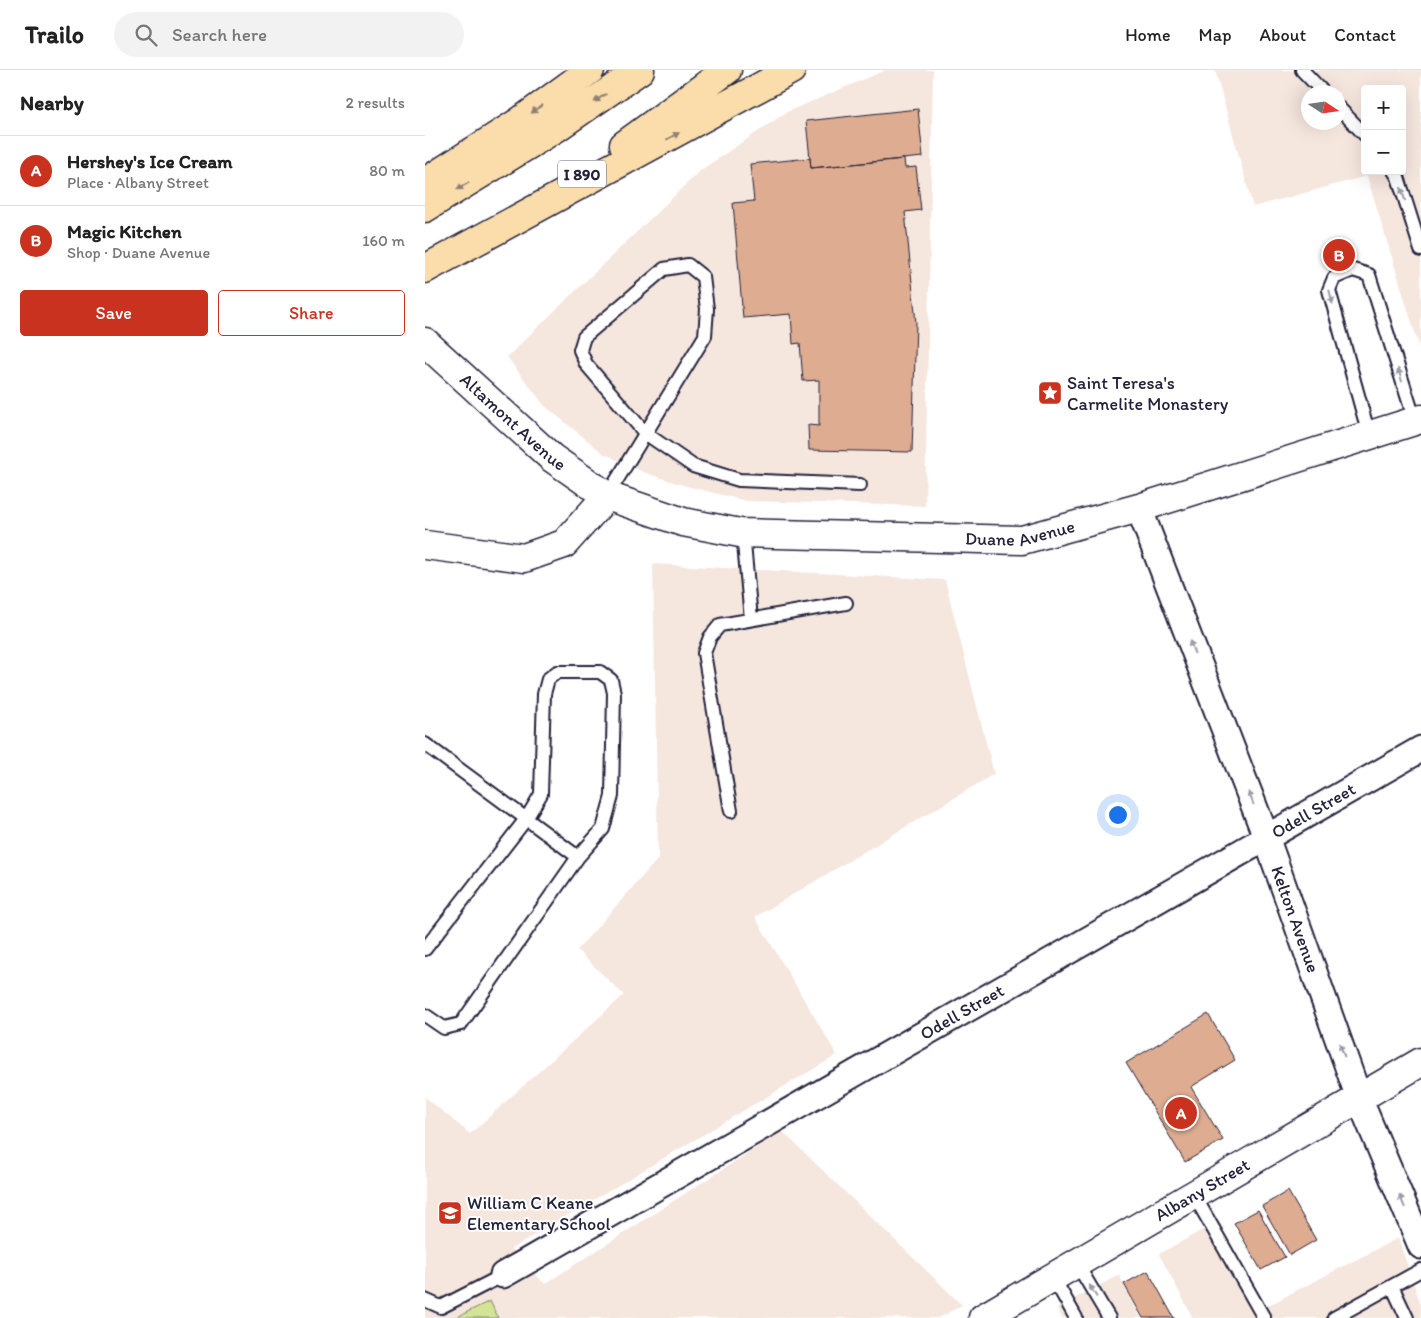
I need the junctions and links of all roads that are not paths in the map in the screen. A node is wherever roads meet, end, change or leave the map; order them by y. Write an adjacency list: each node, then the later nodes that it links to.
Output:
1 (590, 70): 10 (highway, one-way to 10)
2 (640, 70): 11 (highway, one-way to 11)
3 (727, 70): 13 (highway, I 890)
4 (791, 70): 13 (highway, one-way to 4)
5 (1302, 70): 6 (lane)
6 (1316, 85)
7 (1346, 115): 8 (lane)
8 (1361, 131)
9 (1396, 175): 12 (lane, one-way to 9)
10 (425, 182)
11 (425, 208)
12 (1421, 250)
13 (427, 268)
14 (425, 342): 19 (main road, Altamont Avenue)
15 (1418, 420): 17 (main road, Duane Avenue); 17 (lane, one-way to 17)
16 (645, 433): 16 (lane); 18 (lane); 19 (lane)
17 (1369, 435): 20 (main road, Duane Avenue)
18 (860, 484)
19 (607, 496): 21 (main road, Duane Avenue); 22 (main road)
20 (1139, 508): 21 (main road, Duane Avenue); 29 (street, Kelton Avenue, one-way to 20)
21 (743, 533): 24 (lane)
22 (425, 545)
23 (846, 603): 24 (lane)
24 (751, 620): 27 (lane)
25 (425, 744): 28 (lane)
26 (1421, 749): 29 (street, Odell Street)
27 (731, 811)
28 (526, 819): 30 (lane); 30 (lane); 31 (lane)
29 (1266, 838): 34 (street, Kelton Avenue, one-way to 29); 39 (street, Odell Street)
30 (579, 857): 32 (lane)
31 (425, 949)
32 (425, 1015)
33 (1421, 1062): 34 (main road, Albany Street)
34 (1359, 1098): 35 (main road, Albany Street); 36 (street, Kelton Avenue, one-way to 34)
35 (1194, 1195): 37 (main road, Albany Street); 45 (lane)
36 (1421, 1246)
37 (1065, 1270): 42 (main road, Albany Street); 43 (lane); 44 (lane, one-way to 37)
38 (1421, 1270): 40 (lane)
39 (499, 1277): 41 (lane)
40 (1392, 1286): 46 (lane); 47 (lane)
41 (425, 1300)
42 (983, 1318)
43 (1076, 1318)
44 (1109, 1318)
45 (1264, 1318)
46 (1333, 1318)
47 (1407, 1318)

